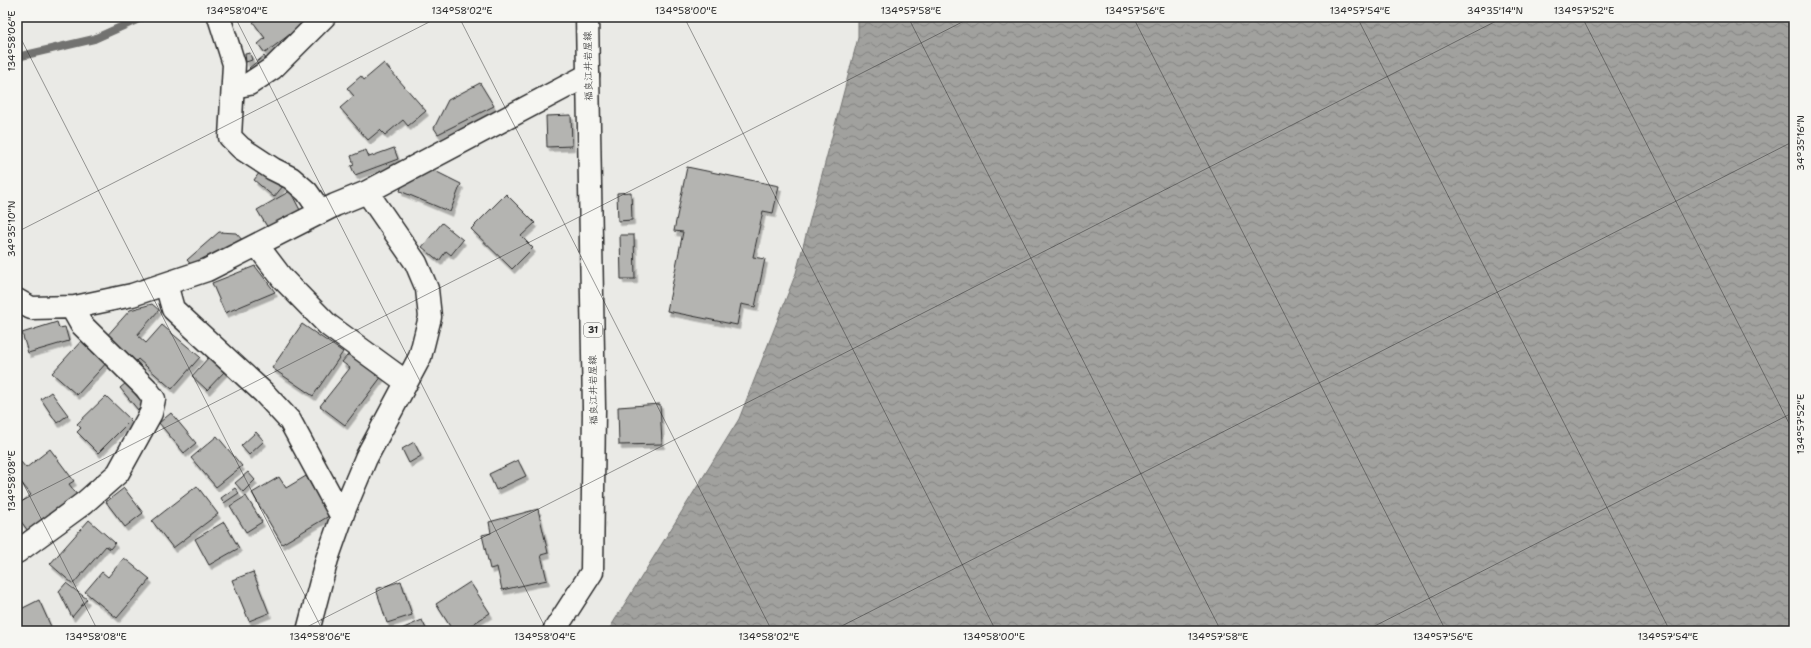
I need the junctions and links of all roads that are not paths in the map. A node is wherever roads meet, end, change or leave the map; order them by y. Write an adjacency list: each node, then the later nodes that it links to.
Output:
1 (219, 17): 5 (street)
2 (324, 17): 5 (street)
3 (587, 17): 4 (street, 福良江井岩屋線 / 31)
4 (588, 74): 6 (street); 16 (street, 福良江井岩屋線 / 31)
5 (233, 87): 7 (street)
6 (367, 192): 7 (street); 12 (street)
7 (321, 212): 8 (street)
8 (256, 245): 9 (street); 12 (street)
9 (166, 284): 11 (street); 13 (street)
10 (17, 300): 11 (street)
11 (72, 308): 14 (street)
12 (406, 382): 13 (street)
13 (342, 517): 15 (street)
14 (17, 552)
15 (308, 631)
16 (554, 631)

